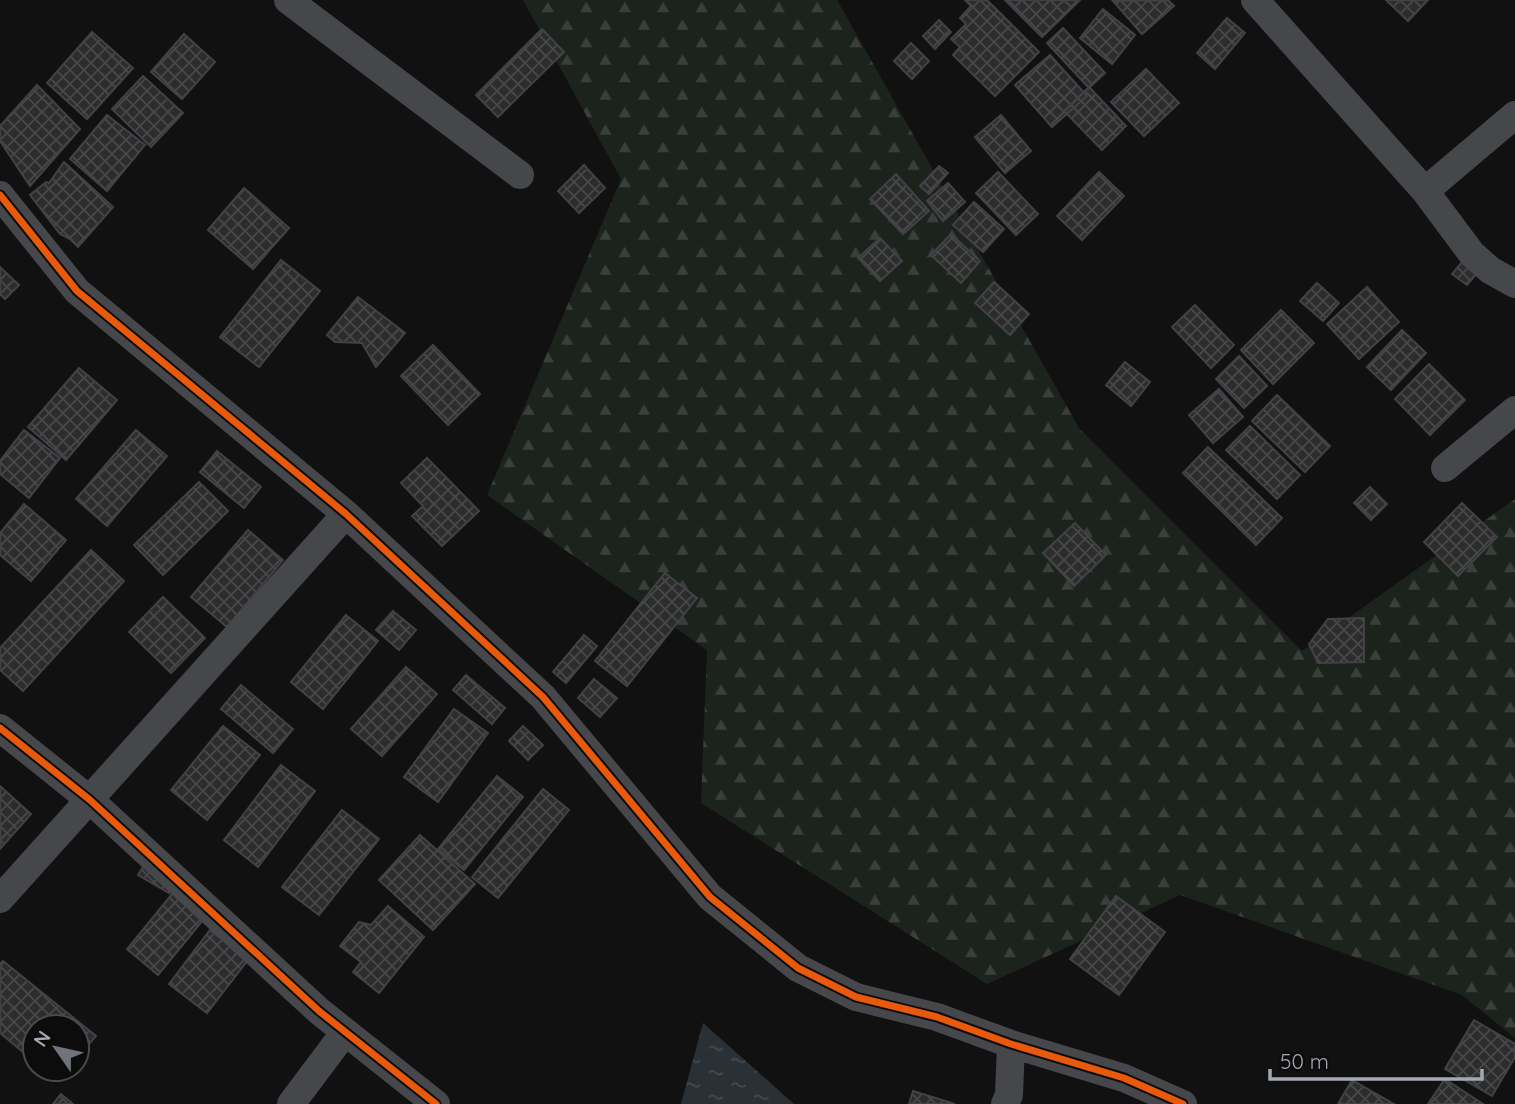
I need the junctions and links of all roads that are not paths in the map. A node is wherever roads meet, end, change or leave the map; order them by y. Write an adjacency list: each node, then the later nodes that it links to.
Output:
1 (288, 0): 4 (street)
2 (1255, 0): 5 (street)
3 (1515, 115): 5 (street)
4 (520, 175)
5 (1425, 191): 7 (street)
6 (0, 195): 10 (street)
7 (1515, 284)
8 (1515, 410): 9 (street)
9 (1446, 468)
10 (345, 513): 12 (street); 15 (street)
11 (0, 728): 12 (street)
12 (90, 800): 13 (street); 14 (street)
13 (0, 899)
14 (345, 1032): 16 (street); 17 (street)
15 (1011, 1044): 18 (street); 19 (street)
16 (291, 1104)
17 (436, 1104)
18 (1005, 1104)
19 (1183, 1104)

